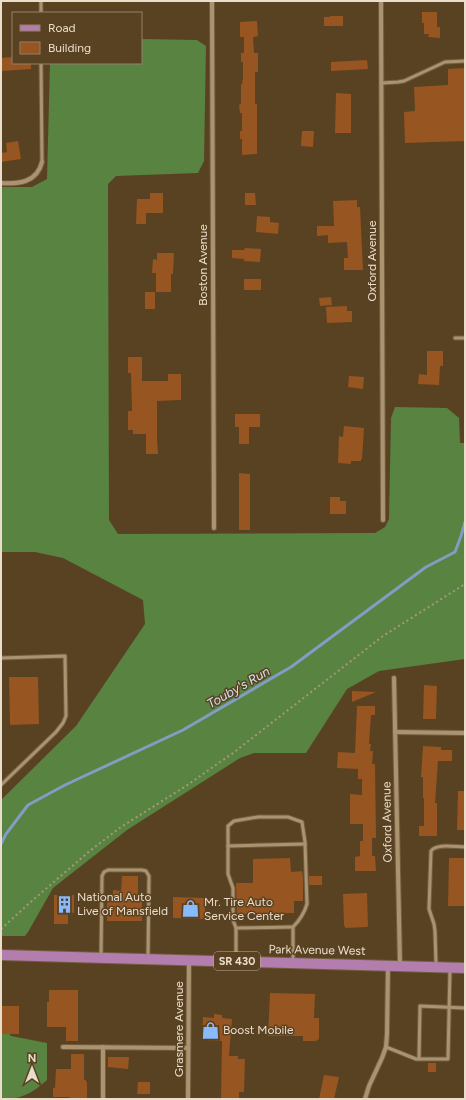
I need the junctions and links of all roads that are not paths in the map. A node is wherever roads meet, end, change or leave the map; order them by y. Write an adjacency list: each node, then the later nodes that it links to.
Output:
1 (41, 1): 4 (lane)
2 (212, 1): 13 (street, Boston Avenue)
3 (381, 1): 7 (street, Oxford Avenue)
4 (41, 12)
5 (465, 61): 7 (lane)
6 (41, 64): 8 (lane)
7 (382, 83): 12 (street, Oxford Avenue)
8 (42, 162): 9 (street)
9 (1, 183)
10 (455, 338): 11 (lane)
11 (465, 338)
12 (383, 520)
13 (214, 528)
14 (1, 658): 18 (lane)
15 (394, 678): 16 (street, Oxford Avenue)
16 (395, 732): 17 (street); 31 (street, Oxford Avenue)
17 (465, 733)
18 (1, 785)
19 (305, 844): 20 (lane); 20 (lane); 22 (lane)
20 (228, 846): 23 (lane)
21 (465, 847): 32 (lane)
22 (293, 927): 23 (lane); 29 (lane)
23 (236, 928): 28 (lane)
24 (5, 955): 25 (main road, Park Avenue West / SR 430)
25 (101, 958): 26 (main road, Park Avenue West / SR 430); 26 (lane)
26 (148, 959): 27 (main road, Park Avenue West / SR 430)
27 (189, 960): 28 (main road, Park Avenue West / SR 430); 40 (street, Grasmere Avenue)
28 (236, 961): 29 (main road, Park Avenue West / SR 430)
29 (293, 963): 30 (main road, Park Avenue West / SR 430)
30 (388, 965): 31 (main road, Park Avenue West / SR 430); 39 (street)
31 (400, 966): 32 (main road, Park Avenue West / SR 430)
32 (436, 967): 33 (main road, Park Avenue West / SR 430)
33 (450, 967): 34 (main road, Park Avenue West / SR 430); 35 (lane)
34 (465, 968)
35 (450, 1007): 36 (lane); 41 (lane); 41 (lane)
36 (465, 1008)
37 (64, 1047): 38 (street)
38 (103, 1047): 40 (street); 42 (street)
39 (386, 1047): 41 (lane); 44 (street)
40 (188, 1048): 43 (street, Grasmere Avenue)
41 (419, 1059)
42 (103, 1099)
43 (188, 1099)
44 (365, 1099)

